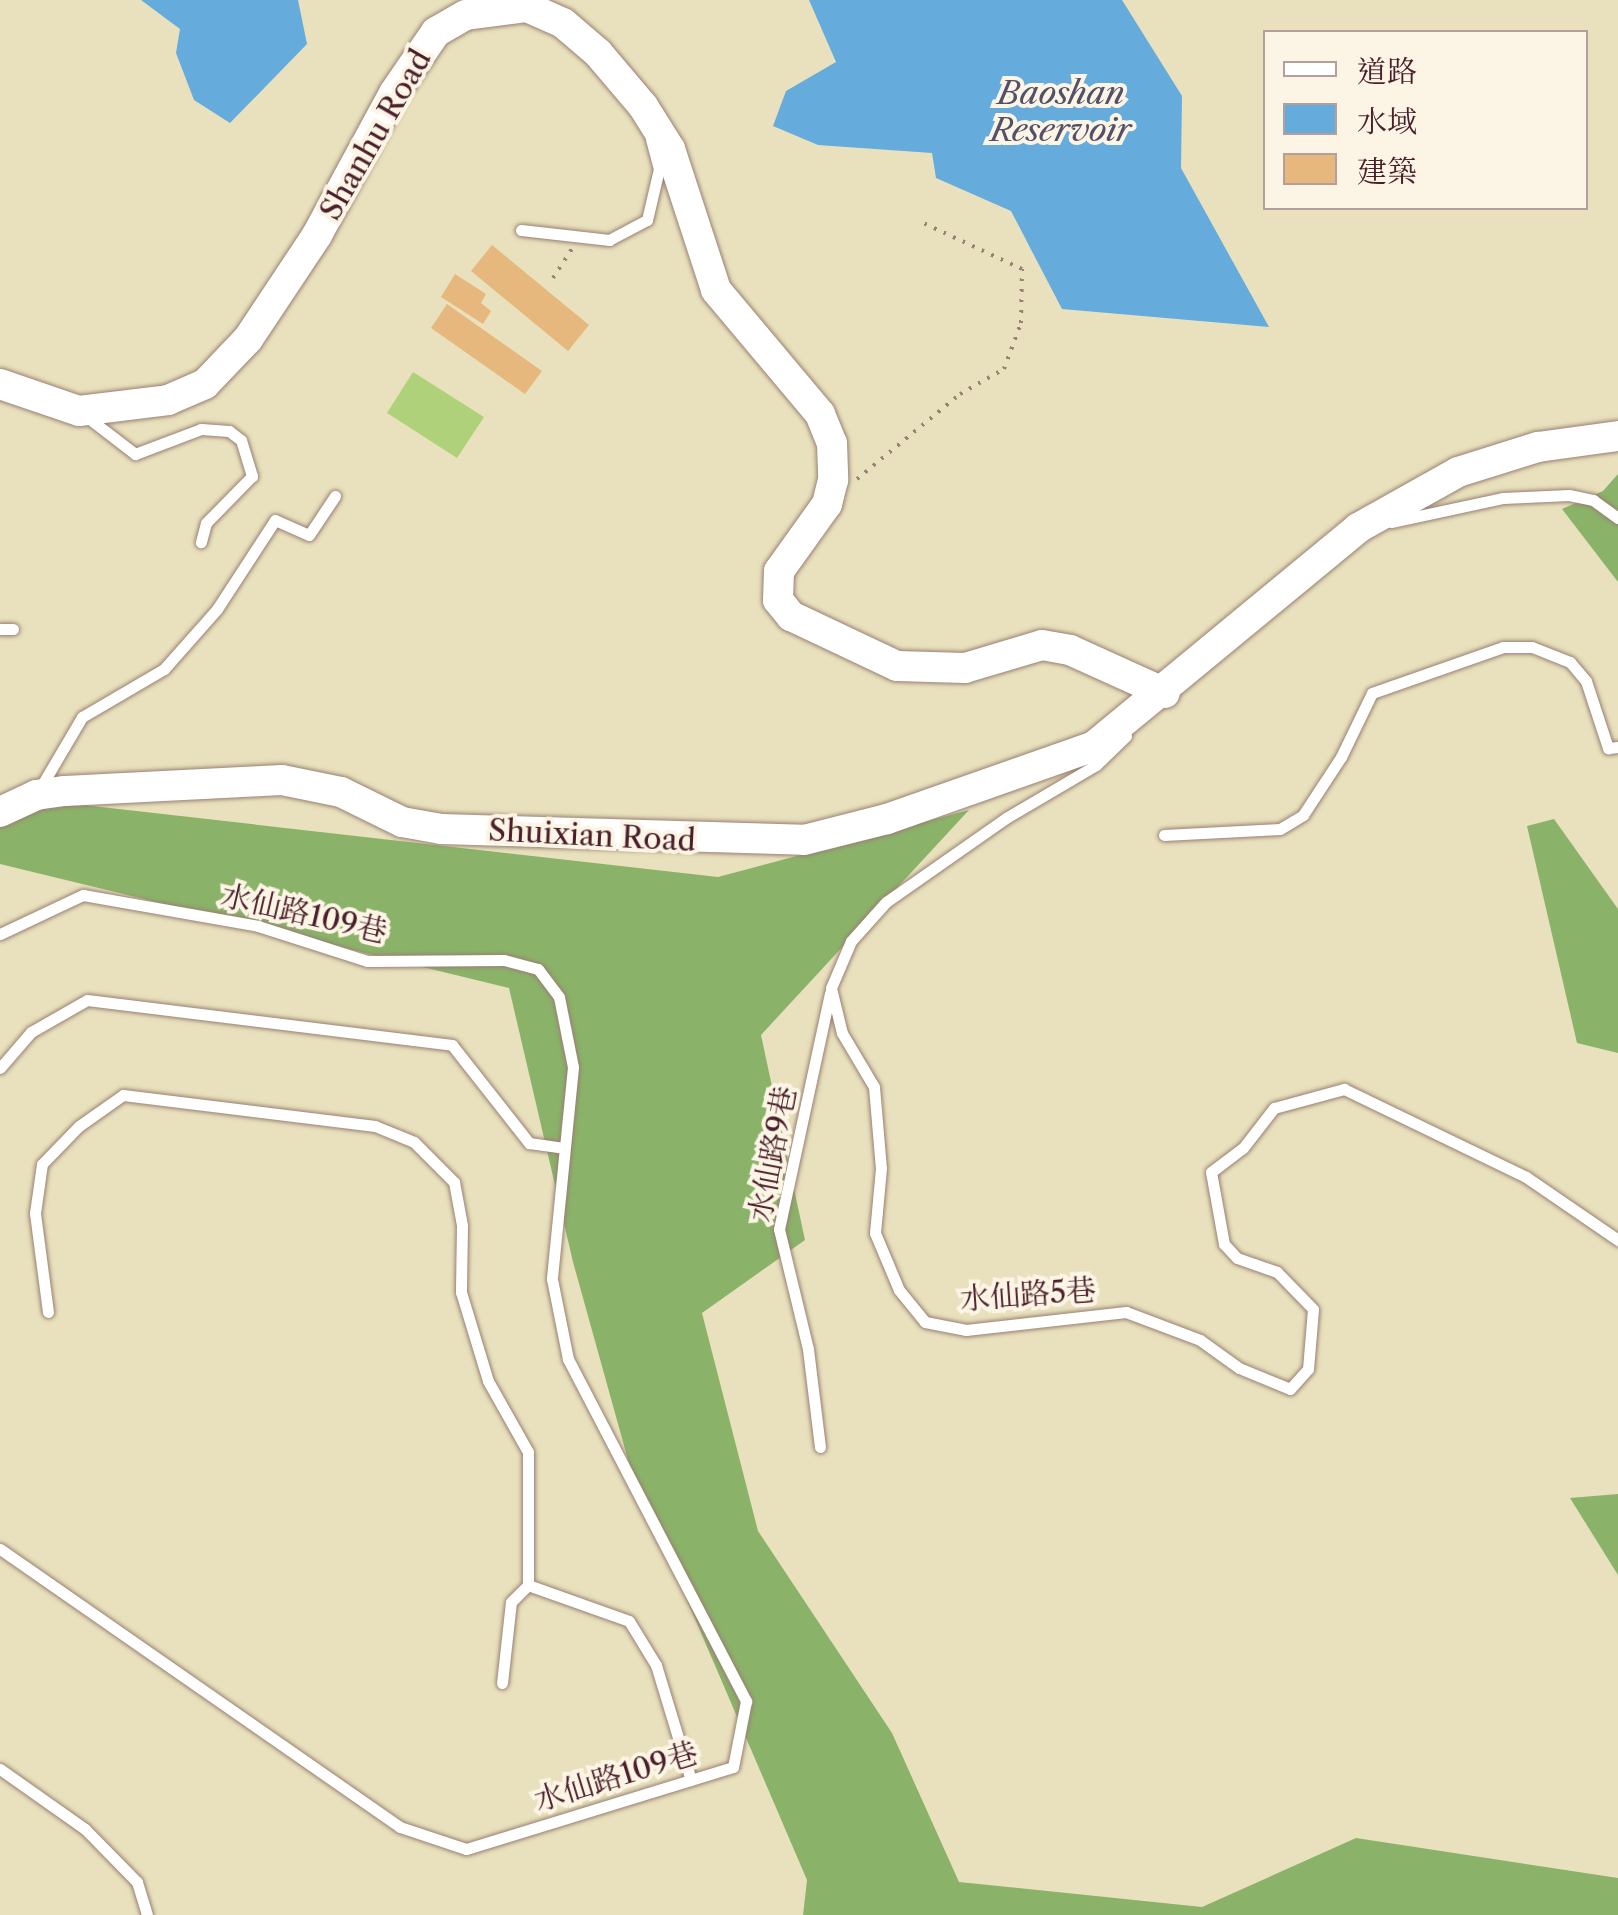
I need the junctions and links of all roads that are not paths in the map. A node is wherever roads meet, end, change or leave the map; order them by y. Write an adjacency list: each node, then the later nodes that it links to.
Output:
1 (643, 106): 2 (lane); 4 (street, Shanhu Road); 10 (street, Shanhu Road)
2 (521, 230)
3 (0, 384): 4 (street, Shanhu Road)
4 (80, 411): 9 (lane)
5 (1618, 436): 8 (street, Shuixian Road)
6 (336, 496): 12 (lane)
7 (1618, 518): 8 (lane)
8 (1358, 528): 10 (street, Shuixian Road)
9 (202, 542)
10 (1165, 693): 12 (street, Shuixian Road); 16 (lane)
11 (1618, 747): 14 (lane)
12 (36, 794): 13 (street, Shuixian Road)
13 (0, 812)
14 (1164, 836)
15 (0, 934): 18 (lane, 水仙路109巷)
16 (831, 988): 19 (lane, 水仙路5巷); 21 (lane, 水仙路9巷)
17 (0, 1068): 18 (lane)
18 (564, 1148): 26 (lane, 水仙路109巷)
19 (1618, 1240)
20 (48, 1312): 23 (lane)
21 (820, 1447)
22 (0, 1550): 26 (lane, 水仙路109巷)
23 (528, 1585): 24 (lane); 26 (lane)
24 (502, 1683)
25 (0, 1769): 27 (lane)
26 (690, 1780)
27 (147, 1915)

